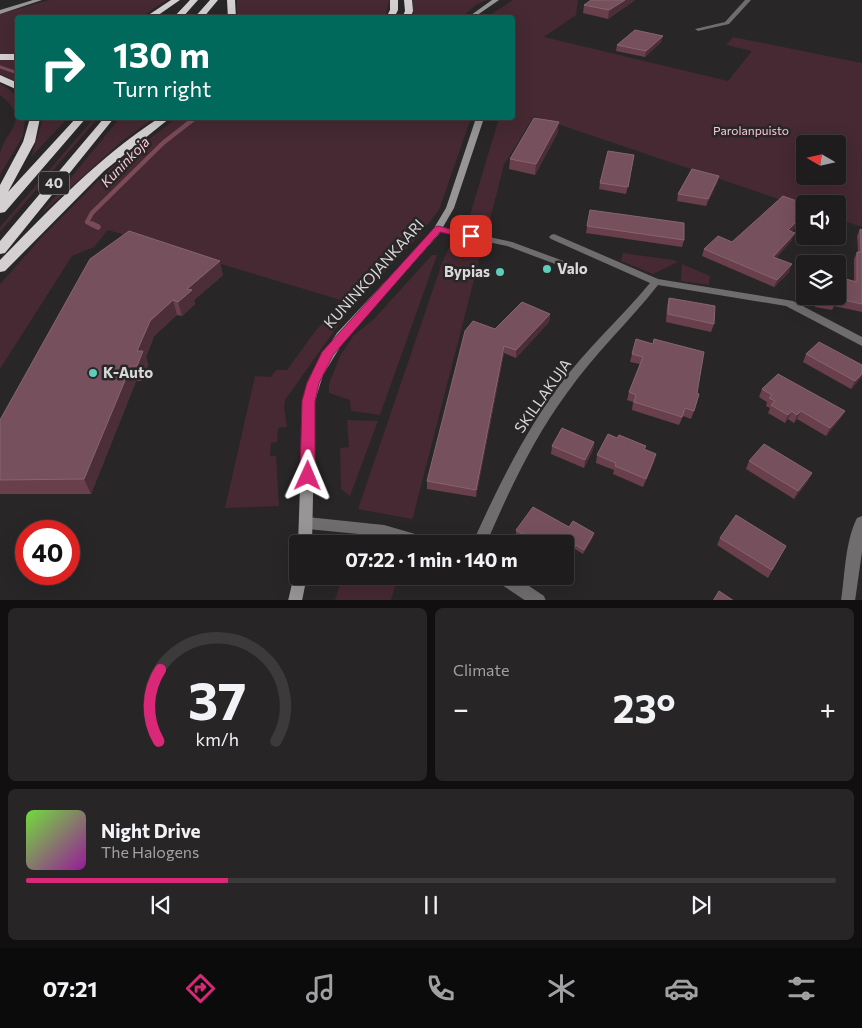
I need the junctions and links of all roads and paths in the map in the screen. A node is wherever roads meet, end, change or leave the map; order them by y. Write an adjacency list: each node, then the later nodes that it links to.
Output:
1 (29, 0): 11 (street)
2 (39, 0): 12 (street)
3 (176, 0): 13 (highway)
4 (194, 0): 14 (highway)
5 (214, 0): 15 (highway)
6 (231, 0): 16 (highway)
7 (394, 0): 17 (highway)
8 (408, 0): 18 (highway)
9 (496, 0): 19 (street)
10 (748, 0): 20 (street)
11 (0, 7)
12 (0, 12)
13 (153, 15)
14 (180, 15)
15 (201, 15)
16 (232, 15)
17 (392, 15)
18 (407, 15)
19 (474, 15)
20 (698, 29)
21 (0, 57): 22 (highway)
22 (15, 57)
23 (0, 78): 24 (highway)
24 (15, 86)
25 (34, 120): 30 (highway)
26 (79, 120): 31 (highway, 40)
27 (106, 120): 34 (highway, 40)
28 (162, 120): 36 (highway)
29 (479, 120): 32 (street, KUNINKOJANKAARI)
30 (0, 196)
31 (0, 209)
32 (438, 229): 35 (street); 40 (street, KUNINKOJANKAARI)
33 (554, 237): 37 (street)
34 (0, 250)
35 (566, 264)
36 (0, 268)
37 (656, 282): 38 (street); 43 (street, SKILLAKUJA)
38 (862, 342)
39 (862, 522): 48 (street)
40 (307, 523): 41 (street, KUNINKOJANKAARI); 42 (street)
41 (306, 535)
42 (402, 535)
43 (483, 535)
44 (298, 585): 46 (street)
45 (515, 585): 47 (street)
46 (295, 600)
47 (538, 600)
48 (848, 600)

